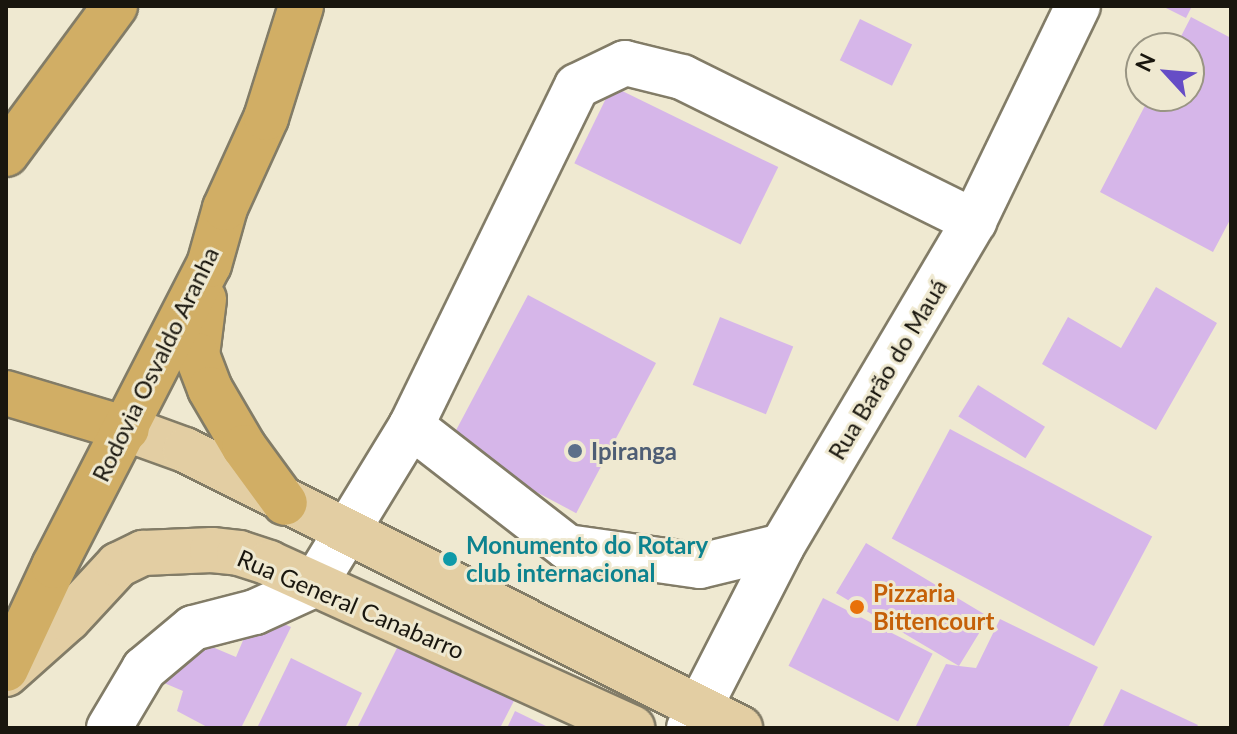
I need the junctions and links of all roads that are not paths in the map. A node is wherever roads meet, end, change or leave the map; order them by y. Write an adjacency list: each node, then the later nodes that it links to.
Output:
1 (115, 6): 4 (highway)
2 (301, 6): 6 (highway, Rodovia Osvaldo Aranha)
3 (1078, 6): 5 (street, Rua Barão do Mauá)
4 (6, 154)
5 (974, 221): 8 (street); 12 (street, Rua Barão do Mauá)
6 (209, 265): 9 (highway, Rodovia Osvaldo Aranha); 10 (highway)
7 (6, 393): 9 (highway)
8 (411, 426): 11 (street); 12 (street)
9 (127, 429): 10 (main road); 14 (highway, Rodovia Osvaldo Aranha)
10 (285, 503): 11 (main road)
11 (346, 533): 13 (street); 15 (main road)
12 (782, 546): 15 (street, Rua Barão do Mauá)
13 (314, 585): 14 (main road, Rua General Canabarro); 16 (street); 17 (main road, Rua General Canabarro)
14 (6, 672)
15 (694, 718): 18 (main road)
16 (109, 728)
17 (632, 728)
18 (740, 728)

